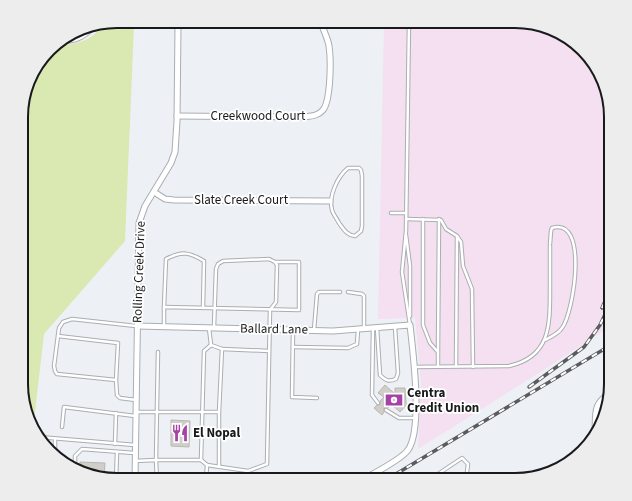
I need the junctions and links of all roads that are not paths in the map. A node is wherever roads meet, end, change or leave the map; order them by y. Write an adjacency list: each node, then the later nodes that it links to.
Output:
1 (178, 28): 6 (street, Rolling Creek Drive)
2 (323, 28): 6 (street, Creekwood Court)
3 (409, 28): 10 (lane)
4 (90, 32): 5 (lane)
5 (69, 42)
6 (177, 116): 7 (street, Rolling Creek Drive)
7 (154, 192): 8 (street, Slate Creek Court); 24 (street, Rolling Creek Drive)
8 (330, 201): 8 (lane)
9 (391, 213): 10 (lane)
10 (406, 213): 11 (lane)
11 (406, 219): 12 (lane); 14 (lane)
12 (423, 219): 13 (lane); 40 (lane)
13 (440, 219): 15 (lane); 40 (lane)
14 (406, 231): 23 (lane); 23 (lane)
15 (457, 236): 41 (lane); 44 (lane)
16 (275, 262): 21 (lane); 22 (lane); 22 (lane)
17 (340, 292): 32 (lane)
18 (348, 292): 29 (lane)
19 (164, 307): 20 (lane); 20 (lane); 25 (lane)
20 (204, 308): 21 (lane)
21 (215, 309): 22 (lane); 27 (lane)
22 (270, 310): 30 (lane)
23 (410, 325): 26 (street, Ballard Lane); 42 (street)
24 (137, 326): 25 (street, Ballard Lane); 33 (lane); 48 (street, Rolling Creek Drive)
25 (164, 326): 27 (street, Ballard Lane)
26 (395, 326): 28 (street, Ballard Lane); 28 (lane)
27 (211, 328): 30 (street, Ballard Lane); 35 (lane)
28 (375, 328): 29 (street, Ballard Lane); 49 (lane)
29 (361, 329): 32 (street, Ballard Lane); 36 (lane)
30 (270, 330): 31 (street, Ballard Lane); 38 (lane)
31 (293, 330): 32 (street, Ballard Lane); 36 (lane)
32 (314, 330)
33 (58, 336): 45 (lane); 45 (lane)
34 (545, 340): 34 (lane); 44 (lane)
35 (211, 345): 37 (lane); 52 (lane)
36 (293, 347): 46 (lane)
37 (222, 349): 38 (lane); 53 (lane)
38 (269, 351): 71 (lane)
39 (158, 352): 51 (lane)
40 (438, 352): 43 (lane)
41 (456, 366): 43 (lane); 44 (lane)
42 (414, 367): 43 (lane); 56 (street)
43 (438, 367)
44 (473, 367)
45 (116, 380): 48 (lane)
46 (317, 398)
47 (603, 398): 57 (street)
48 (136, 400): 55 (street, Rolling Creek Drive)
49 (378, 403)
50 (386, 410): 56 (lane)
51 (157, 412): 52 (lane); 55 (lane); 66 (lane)
52 (203, 412): 53 (lane); 67 (lane)
53 (219, 412): 71 (lane)
54 (116, 414): 55 (lane); 58 (lane); 61 (lane)
55 (135, 414): 62 (street, Rolling Creek Drive)
56 (415, 418): 76 (street)
57 (596, 419)
58 (62, 427)
59 (46, 438): 60 (lane)
60 (55, 439): 61 (lane); 63 (lane)
61 (115, 444): 62 (lane)
62 (135, 445): 65 (street, Rolling Creek Drive)
63 (55, 448)
64 (117, 452): 65 (lane); 69 (lane); 72 (lane)
65 (135, 453): 68 (street, Rolling Creek Drive)
66 (156, 460): 67 (lane); 68 (lane); 74 (lane)
67 (201, 460): 70 (lane)
68 (135, 461): 73 (street, Rolling Creek Drive)
69 (75, 462)
70 (207, 465): 71 (lane); 75 (lane)
71 (219, 467)
72 (116, 473)
73 (135, 473)
74 (156, 473)
75 (206, 473)
76 (373, 473)
77 (440, 473): 78 (lane)
78 (467, 473)

